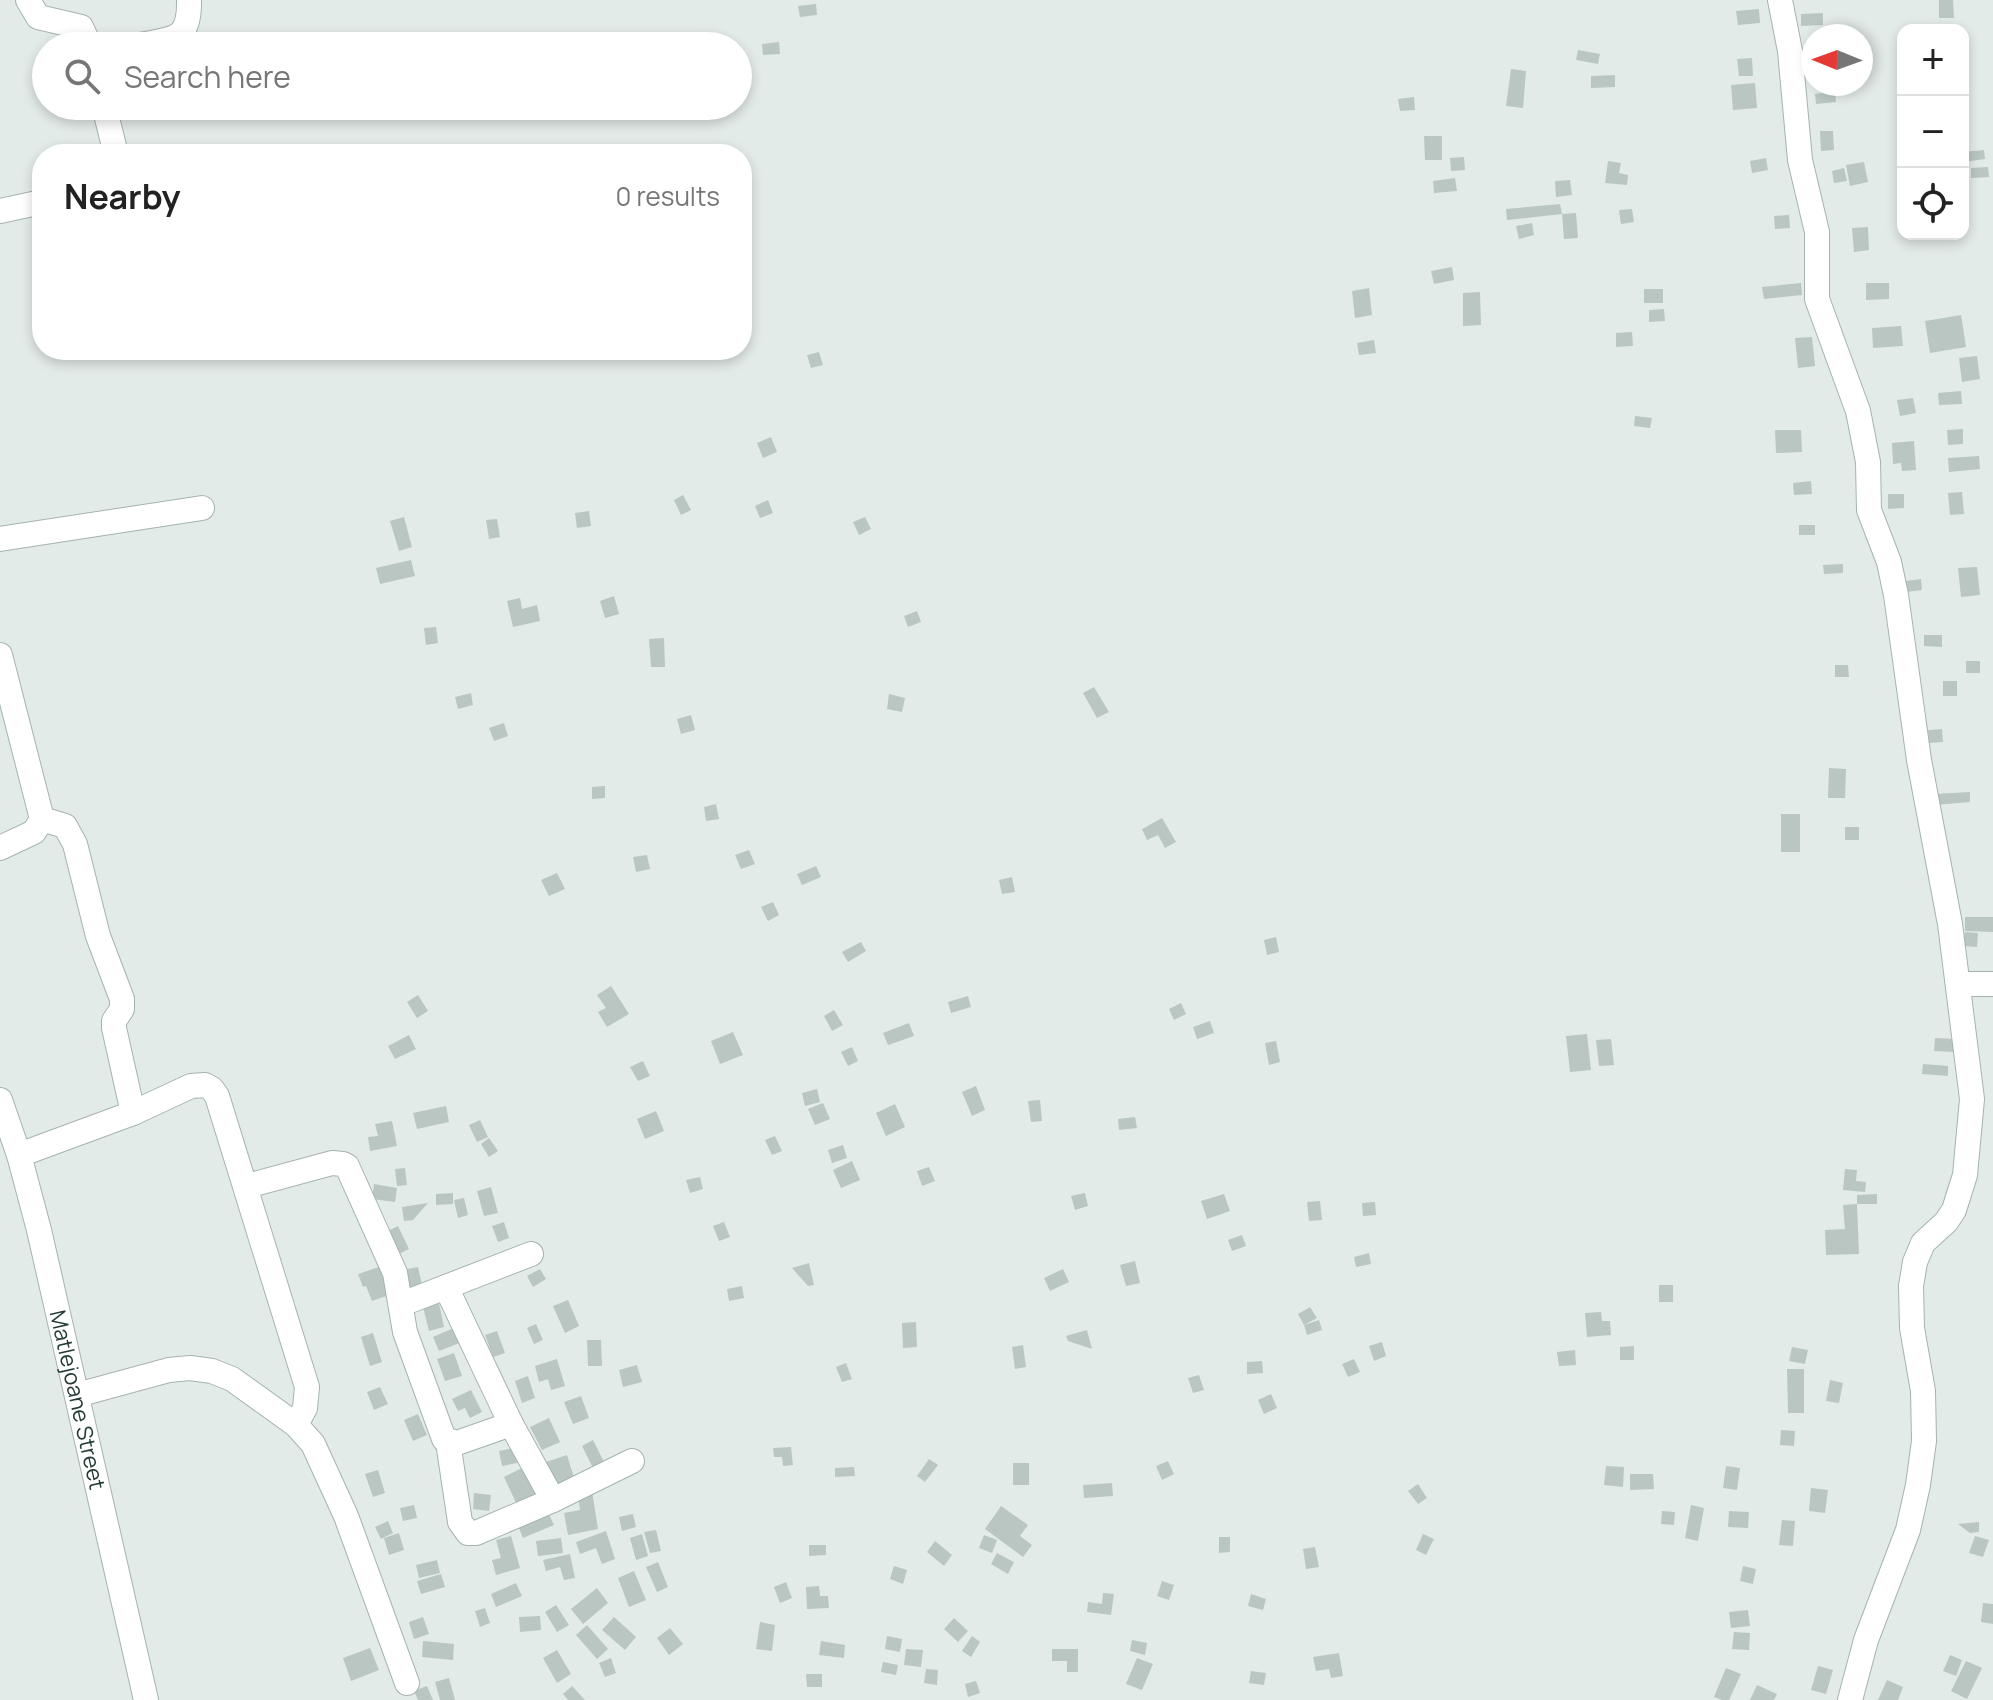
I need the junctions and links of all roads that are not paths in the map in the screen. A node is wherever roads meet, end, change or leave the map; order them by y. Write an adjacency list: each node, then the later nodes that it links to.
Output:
1 (28, 0): 4 (street)
2 (189, 0): 5 (street)
3 (1780, 0): 15 (street)
4 (83, 32)
5 (181, 32)
6 (108, 120): 7 (street)
7 (114, 144)
8 (32, 204): 9 (street)
9 (0, 211)
10 (202, 508): 11 (street)
11 (0, 539)
12 (0, 655): 13 (street)
13 (42, 819): 14 (street); 18 (street)
14 (0, 848)
15 (1958, 984): 16 (street); 32 (street)
16 (1993, 984)
17 (2, 1113): 19 (street, Matlejoane Street)
18 (133, 1113): 19 (street); 20 (street)
19 (19, 1155): 24 (street, Matlejoane Street)
20 (247, 1186): 23 (street); 26 (street)
21 (531, 1254): 22 (street)
22 (446, 1287): 23 (street); 25 (street)
23 (402, 1304): 27 (street)
24 (77, 1395): 26 (street); 31 (street, Matlejoane Street)
25 (511, 1424): 27 (street); 29 (street)
26 (296, 1425): 30 (street)
27 (448, 1442): 29 (street)
28 (632, 1461): 29 (street)
29 (553, 1500)
30 (407, 1683)
31 (146, 1700)
32 (1850, 1700)

